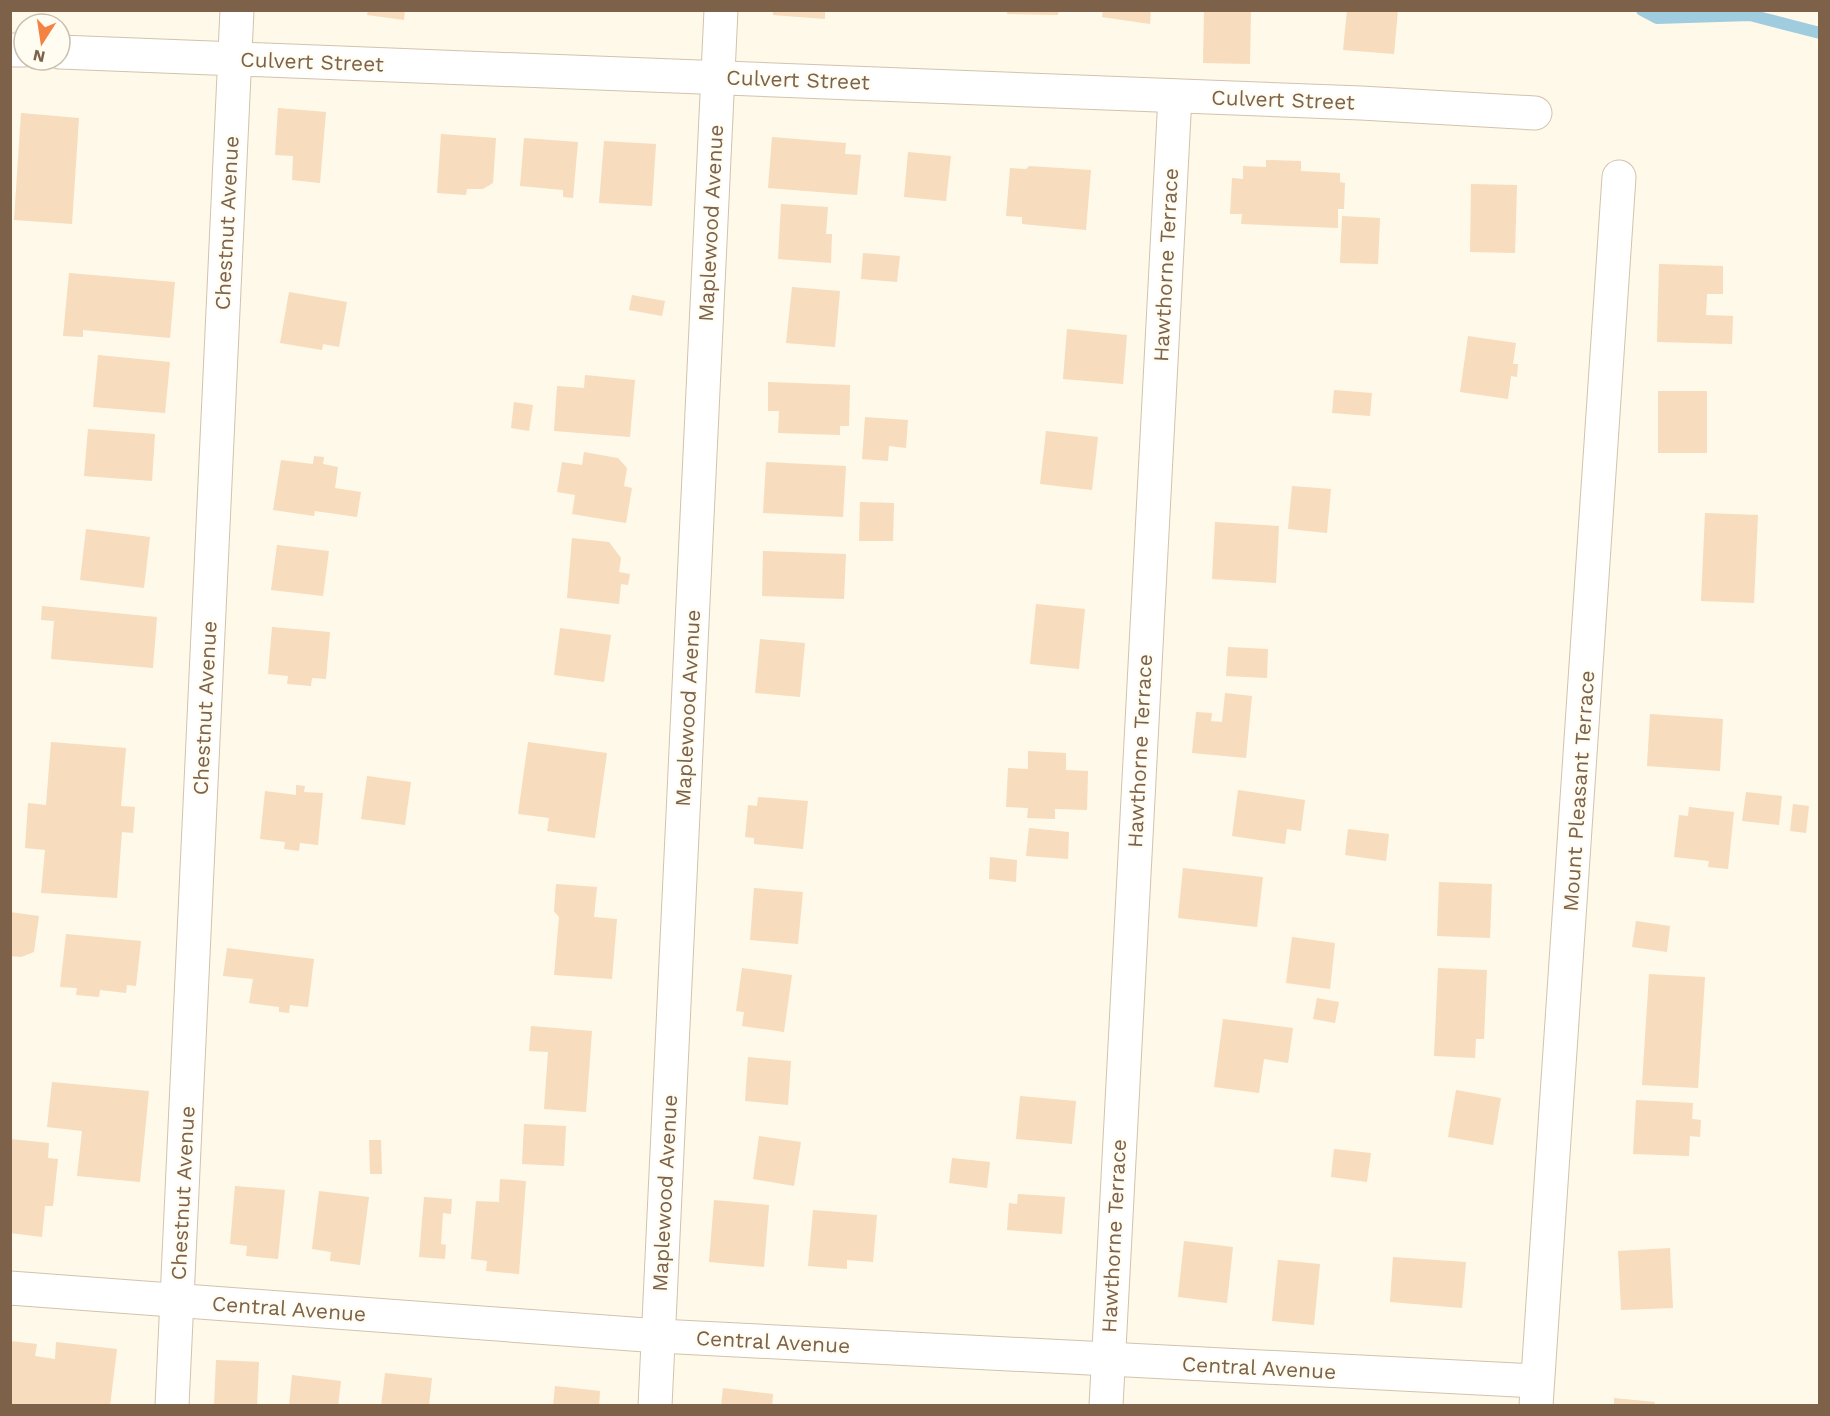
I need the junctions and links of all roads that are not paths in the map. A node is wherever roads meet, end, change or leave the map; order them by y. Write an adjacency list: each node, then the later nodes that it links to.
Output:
1 (237, 10): 4 (street, Chestnut Avenue)
2 (721, 10): 5 (street, Maplewood Avenue)
3 (72, 53): 4 (street, Culvert Street)
4 (235, 60): 5 (street, Culvert Street); 10 (street, Chestnut Avenue)
5 (718, 77): 6 (street, Culvert Street); 11 (street, Maplewood Avenue)
6 (1175, 96): 7 (street, Culvert Street); 12 (street, Hawthorne Terrace)
7 (1535, 113)
8 (1619, 177): 13 (street, Mount Pleasant Terrace)
9 (10, 1288): 10 (street, Central Avenue)
10 (178, 1300): 11 (street, Central Avenue); 14 (street, Chestnut Avenue)
11 (659, 1336): 12 (street, Central Avenue); 15 (street, Maplewood Avenue)
12 (1108, 1360): 13 (street, Central Avenue); 16 (street, Hawthorne Terrace)
13 (1537, 1393)
14 (172, 1406)
15 (656, 1406)
16 (1106, 1406)

